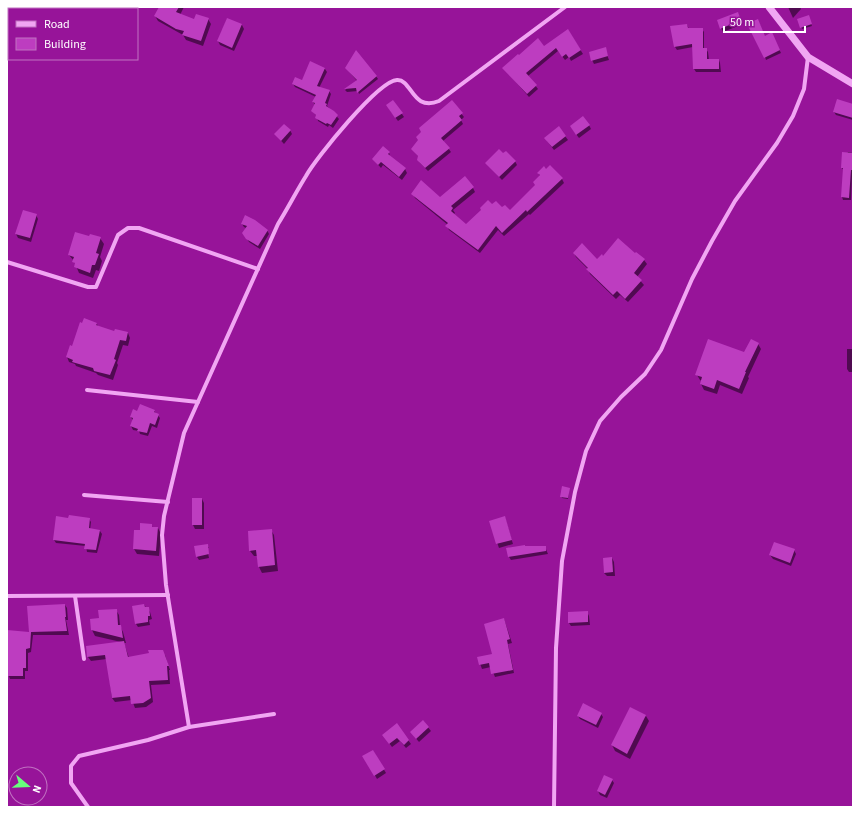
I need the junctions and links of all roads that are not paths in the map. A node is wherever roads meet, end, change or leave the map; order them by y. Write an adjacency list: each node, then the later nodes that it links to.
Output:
1 (565, 7): 6 (street)
2 (769, 7): 3 (street)
3 (808, 56): 4 (street); 18 (street)
4 (853, 84)
5 (7, 262): 6 (street)
6 (258, 268): 8 (street)
7 (87, 390): 8 (street)
8 (198, 402): 10 (street)
9 (84, 495): 10 (street)
10 (168, 502): 11 (street)
11 (168, 595): 13 (street); 16 (street)
12 (7, 596): 13 (street)
13 (75, 596): 14 (street)
14 (84, 659)
15 (274, 714): 16 (street)
16 (189, 727): 17 (street)
17 (88, 807)
18 (554, 807)

